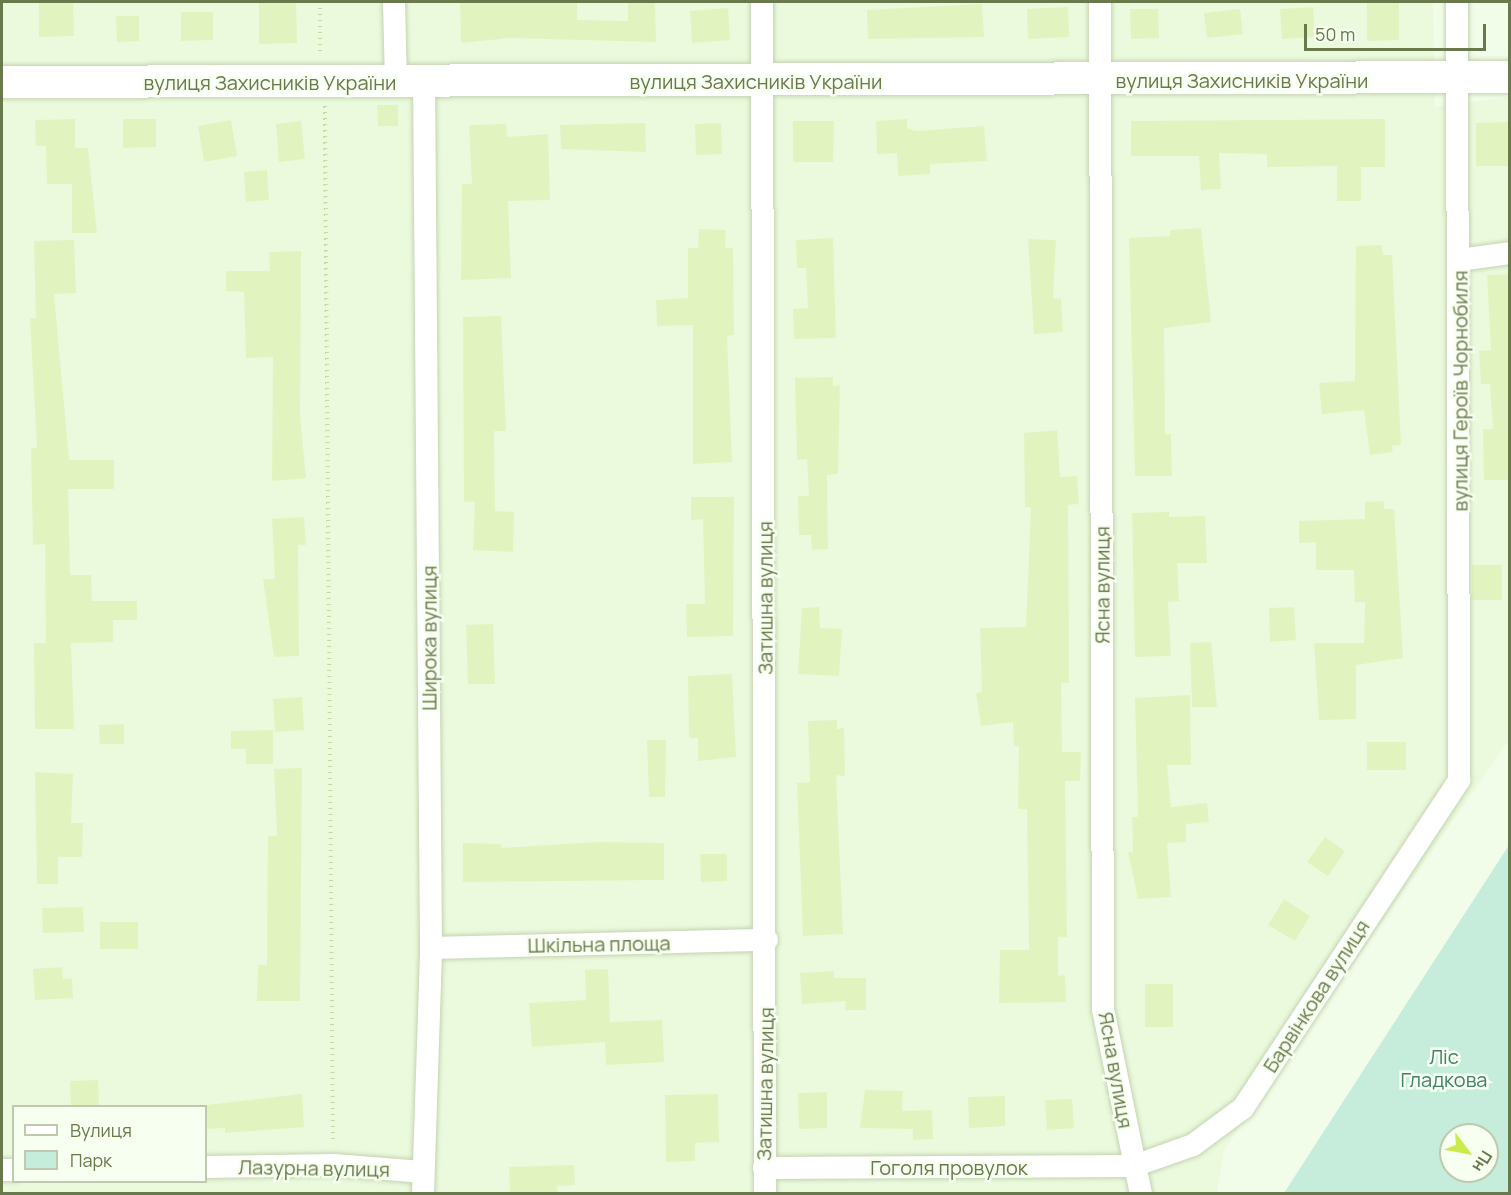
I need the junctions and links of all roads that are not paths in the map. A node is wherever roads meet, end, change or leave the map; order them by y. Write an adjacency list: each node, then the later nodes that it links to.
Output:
1 (394, 2): 10 (street, Широка вулиця)
2 (762, 2): 8 (street, Затишна вулиця)
3 (1101, 2): 7 (street, Ясна вулиця)
4 (1457, 2): 6 (street, вулиця Героїв Чорнобиля)
5 (1509, 77): 6 (street, вулиця Захисників України)
6 (1457, 79): 7 (street, вулиця Захисників України); 12 (street, вулиця Героїв Чорнобиля)
7 (1101, 80): 8 (street, вулиця Захисників України); 16 (street, Ясна вулиця)
8 (762, 81): 10 (street, вулиця Захисників України); 14 (street, Затишна вулиця)
9 (2, 82): 10 (street, вулиця Захисників України)
10 (410, 82): 15 (street, Широка вулиця)
11 (1509, 253): 12 (street)
12 (1459, 260): 13 (street, вулиця Героїв Чорнобиля)
13 (1459, 780): 16 (street, Барвінкова вулиця)
14 (767, 940): 15 (street, Шкільна площа); 18 (street, Затишна вулиця)
15 (431, 948): 19 (street, Широка вулиця)
16 (1134, 1166): 18 (street, Гоголя провулок); 21 (street, Ясна вулиця)
17 (207, 1167): 19 (street, Лазурна вулиця)
18 (764, 1168): 20 (street, Затишна вулиця)
19 (422, 1183)
20 (765, 1194)
21 (1141, 1194)

